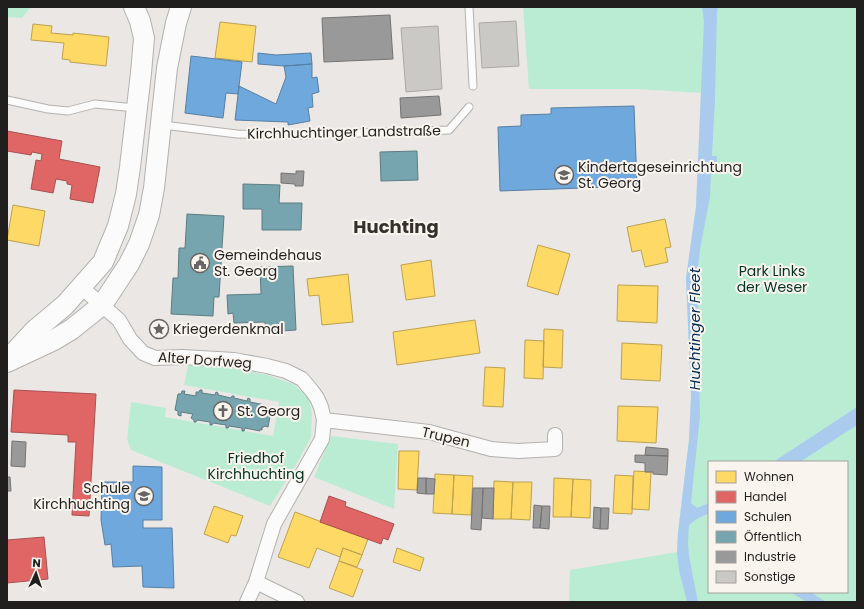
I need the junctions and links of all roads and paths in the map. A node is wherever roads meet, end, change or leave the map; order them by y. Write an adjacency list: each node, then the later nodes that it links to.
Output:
1 (134, 7): 7 (main road)
2 (181, 7): 8 (main road)
3 (469, 7): 4 (lane)
4 (473, 86)
5 (7, 100): 7 (lane)
6 (469, 107): 8 (lane, Kirchhuchtinger Landstraße)
7 (137, 108): 9 (main road)
8 (160, 125): 10 (main road)
9 (81, 287): 10 (street, Alter Dorfweg); 11 (main road)
10 (102, 305): 11 (main road); 12 (street, Alter Dorfweg)
11 (7, 361)
12 (324, 420): 13 (street, Trupen); 14 (street, Alter Dorfweg)
13 (555, 435)
14 (256, 582): 15 (street, Alter Dorfweg); 16 (street)
15 (247, 602)
16 (297, 602)

